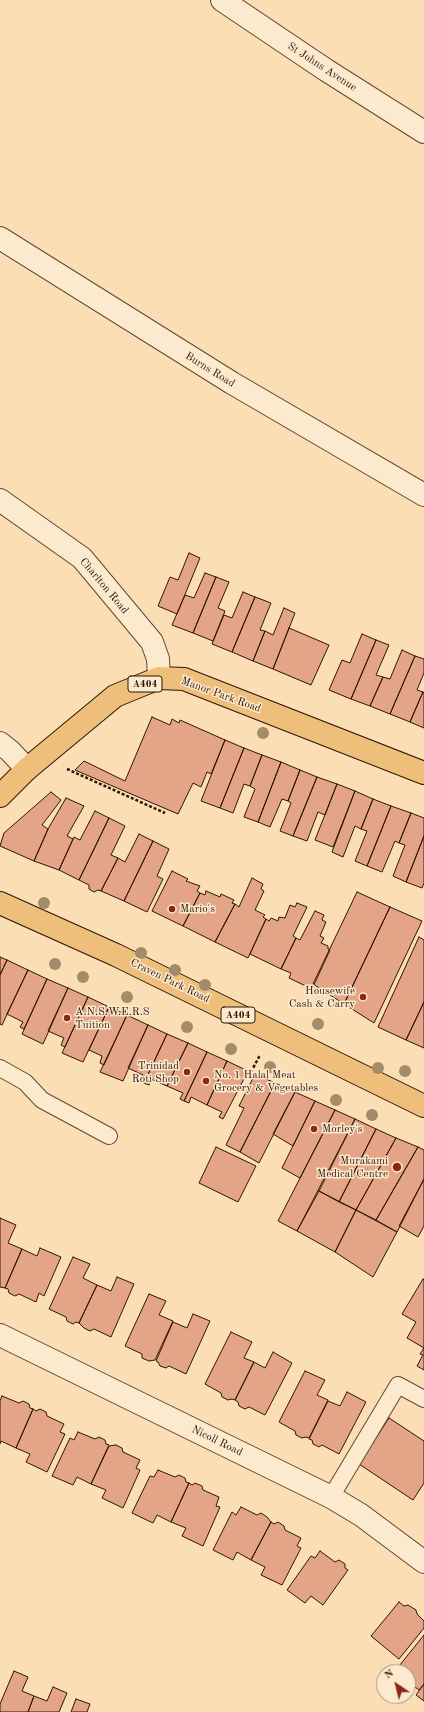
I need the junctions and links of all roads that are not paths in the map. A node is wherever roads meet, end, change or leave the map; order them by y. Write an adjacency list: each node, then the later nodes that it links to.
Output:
1 (222, 0): 2 (street, St Johns Avenue)
2 (424, 132)
3 (0, 238): 4 (street, Burns Road)
4 (424, 495)
5 (0, 500): 6 (street, Charlton Road)
6 (160, 678): 8 (main road, Manor Park Road / A404); 9 (main road, Manor Park Road / A404)
7 (0, 743): 8 (street)
8 (27, 769): 10 (main road, Manor Park Road / A404)
9 (424, 773)
10 (0, 796)
11 (0, 903): 13 (main road, Craven Park Road / A404)
12 (0, 1068): 14 (lane)
13 (424, 1106)
14 (109, 1136)
15 (0, 1335): 17 (street, Nicoll Road)
16 (424, 1399): 17 (lane)
17 (331, 1497): 18 (street, Nicoll Road)
18 (424, 1562)

